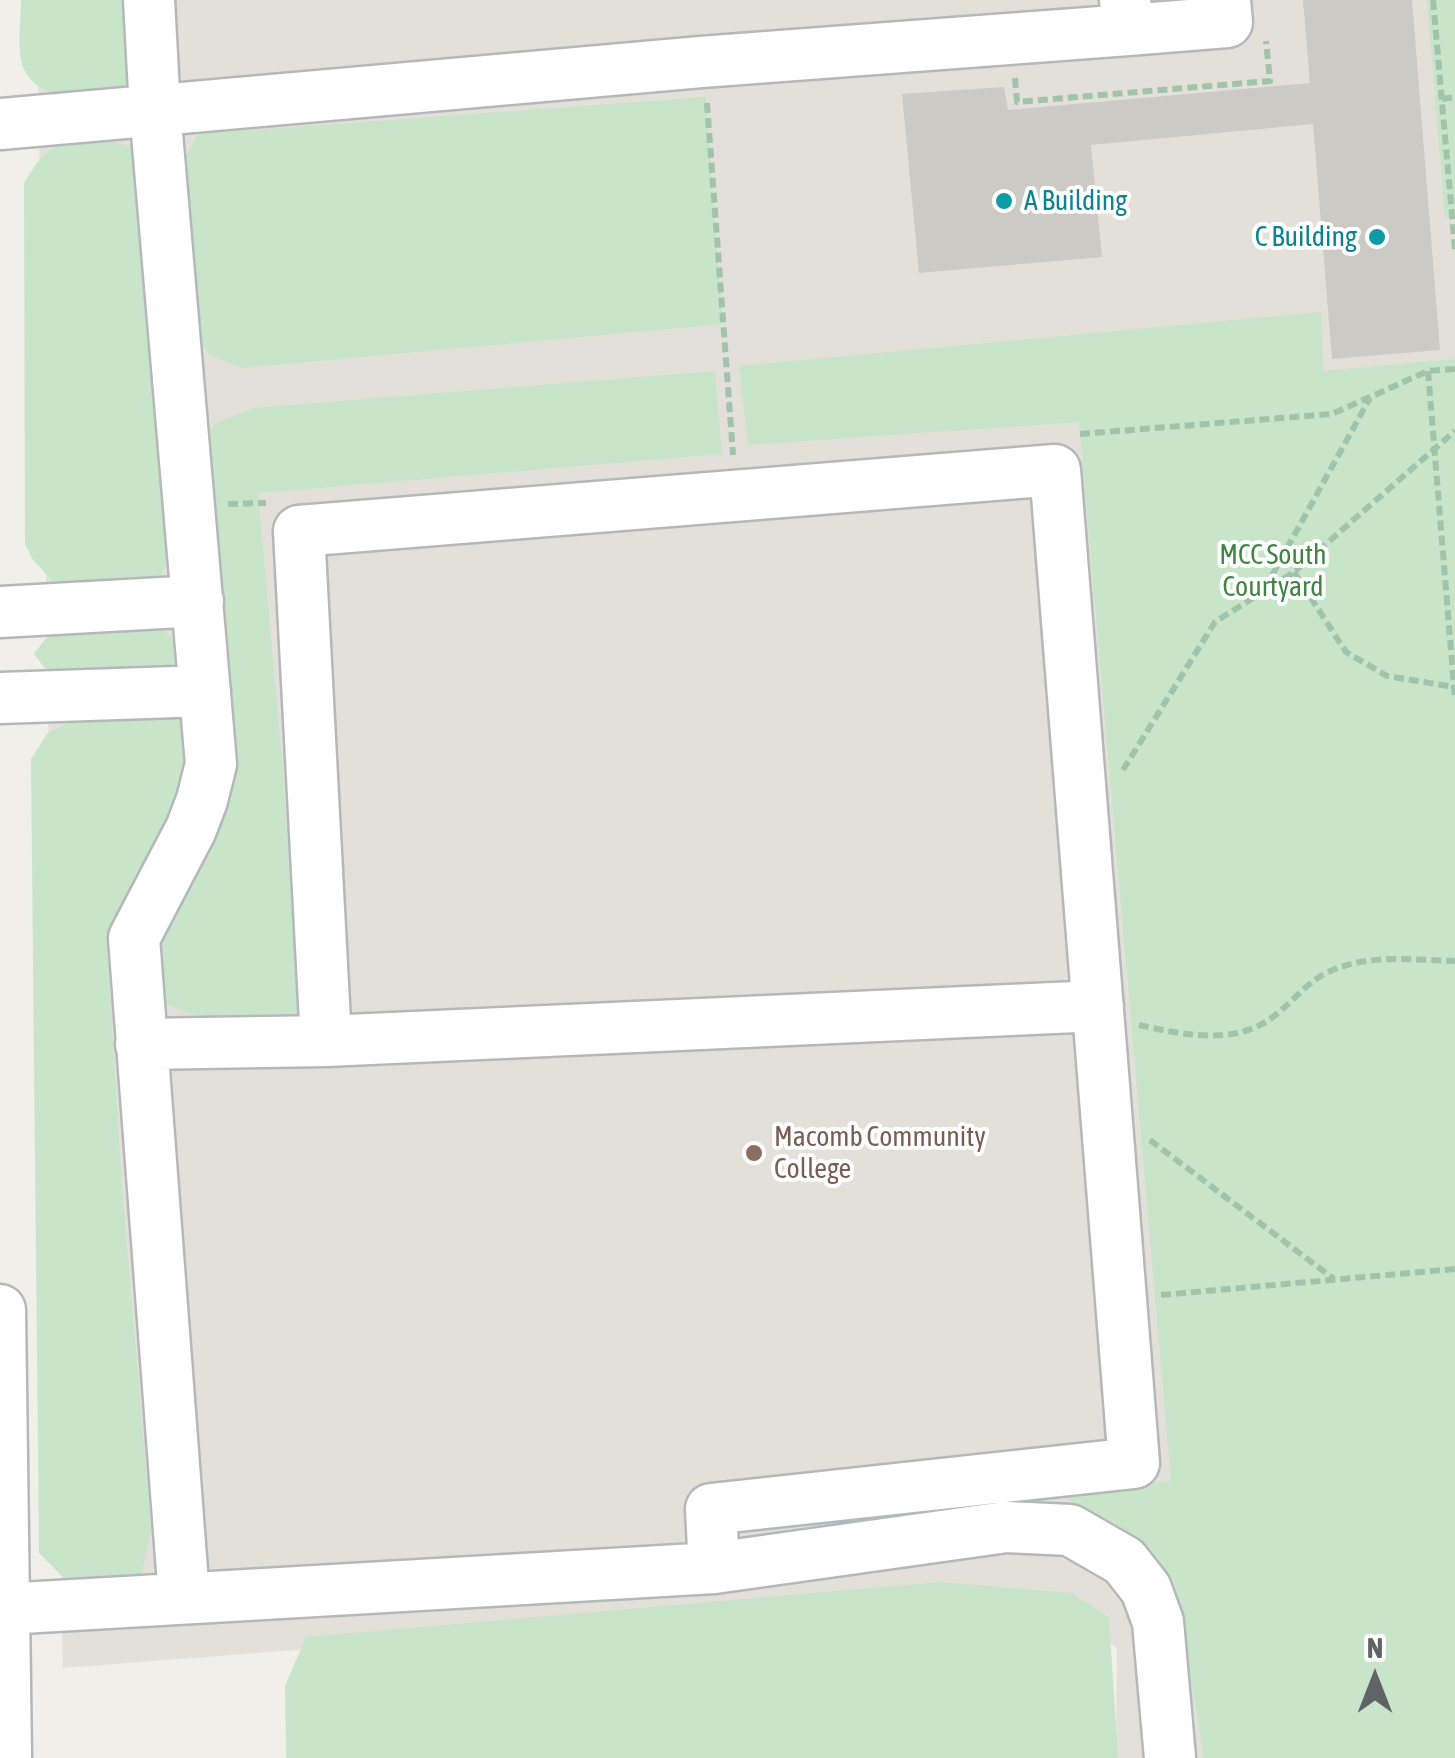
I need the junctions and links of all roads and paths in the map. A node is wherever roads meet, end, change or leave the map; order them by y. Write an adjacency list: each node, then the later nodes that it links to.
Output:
1 (149, 0): 8 (street)
2 (1226, 0): 4 (street)
3 (1433, 0): 7 (path)
4 (1126, 15): 5 (street)
5 (702, 62): 8 (street); 16 (path)
6 (1455, 97): 7 (path)
7 (1442, 99): 10 (path)
8 (155, 110): 9 (street); 19 (street)
9 (0, 124)
10 (1454, 228): 11 (path)
11 (1455, 249)
12 (1428, 371): 15 (path)
13 (1371, 396): 18 (path)
14 (1455, 431): 15 (path)
15 (1434, 450): 17 (path); 21 (path)
16 (734, 468)
17 (1294, 572): 18 (path); 21 (path)
18 (1263, 591): 25 (path)
19 (198, 601): 20 (street); 22 (street)
20 (0, 612)
21 (1454, 687): 24 (path)
22 (205, 690): 23 (street); 29 (street)
23 (0, 698)
24 (1455, 699)
25 (1122, 772)
26 (1455, 961): 27 (path)
27 (1115, 1015): 28 (street); 28 (street); 36 (street)
28 (326, 1041): 29 (street)
29 (141, 1044): 37 (street)
30 (1141, 1133): 32 (path)
31 (1455, 1269): 32 (path)
32 (1334, 1280): 33 (path)
33 (1155, 1296)
34 (0, 1310): 35 (street)
35 (1, 1510): 38 (street)
36 (714, 1568): 37 (street); 40 (street)
37 (184, 1597): 38 (street)
38 (4, 1609): 39 (street)
39 (6, 1758)
40 (1170, 1758)

